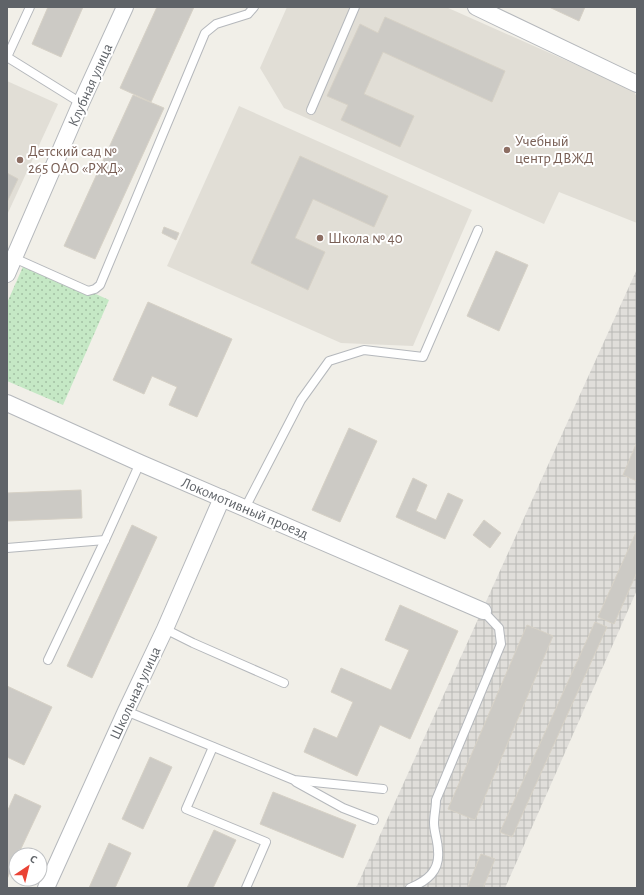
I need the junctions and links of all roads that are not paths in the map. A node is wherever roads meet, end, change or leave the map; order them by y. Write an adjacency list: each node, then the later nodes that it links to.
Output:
1 (30, 7): 6 (lane)
2 (125, 7): 8 (street, Клубная улица)
3 (254, 7): 11 (lane)
4 (355, 7): 9 (lane)
5 (476, 7): 7 (street)
6 (7, 57): 8 (lane)
7 (637, 84)
8 (81, 103): 11 (street, Клубная улица)
9 (311, 110)
10 (478, 230): 16 (lane)
11 (14, 258): 12 (street, Клубная улица)
12 (7, 274)
13 (7, 403): 14 (street, Локомотивный проезд)
14 (140, 463): 15 (street, Локомотивный проезд); 17 (lane)
15 (222, 498): 16 (street, Локомотивный проезд); 20 (street, Школьная улица)
16 (246, 508): 19 (street, Локомотивный проезд)
17 (106, 540): 18 (lane); 21 (lane)
18 (7, 548)
19 (483, 612): 30 (lane)
20 (165, 630): 22 (lane); 23 (street, Школьная улица)
21 (48, 660)
22 (284, 684)
23 (126, 711): 24 (lane); 28 (street, Школьная улица)
24 (213, 747): 25 (lane); 29 (lane)
25 (294, 780): 26 (lane); 27 (lane)
26 (384, 789)
27 (374, 820)
28 (46, 888)
29 (246, 888)
30 (410, 888)

